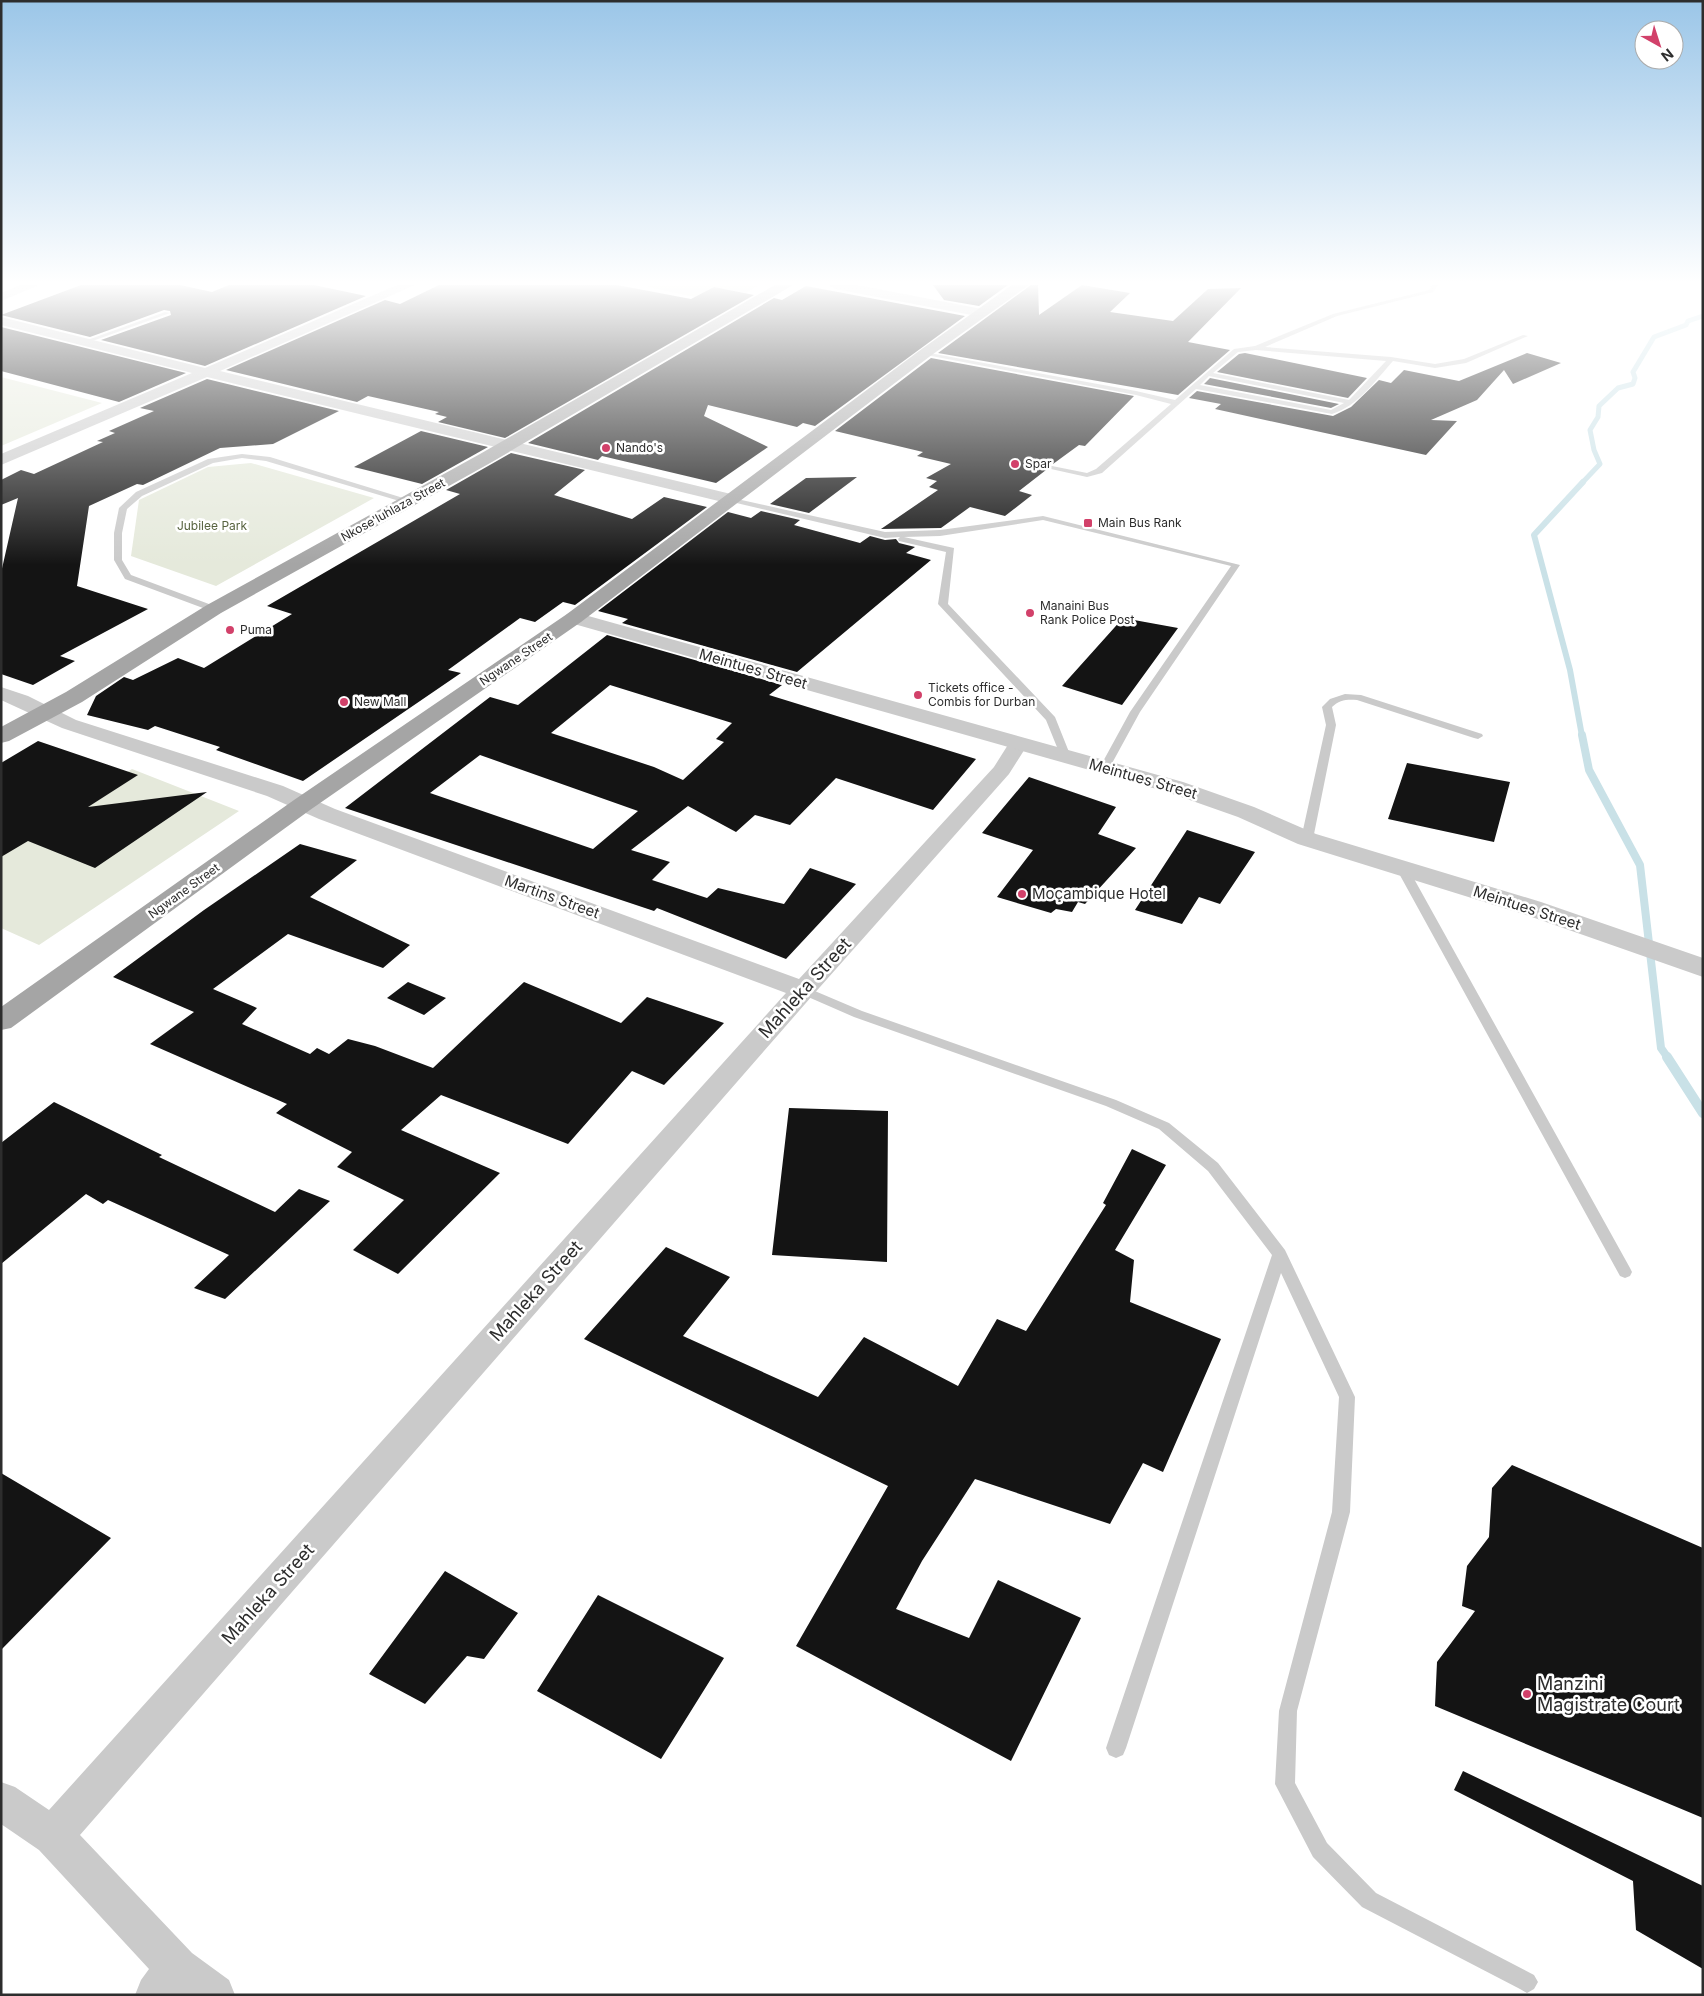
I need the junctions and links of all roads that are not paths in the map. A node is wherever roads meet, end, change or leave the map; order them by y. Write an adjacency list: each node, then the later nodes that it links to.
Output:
1 (191, 378): 13 (street)
2 (230, 378): 12 (street)
3 (625, 378): 12 (main road, Nkose'luhlaza Street)
4 (892, 378): 15 (main road, Ngwane Street)
5 (1055, 378): 11 (lane)
6 (1202, 378): 9 (lane)
7 (1228, 378): 10 (lane)
8 (1373, 378): 10 (lane)
9 (1193, 386): 10 (lane); 11 (lane)
10 (1350, 402)
11 (1176, 403): 14 (lane)
12 (508, 446): 15 (street); 16 (main road, Nkose'luhlaza Street)
13 (1, 460)
14 (1037, 465)
15 (731, 499): 17 (lane); 19 (main road, Ngwane Street)
16 (409, 500): 18 (main road, Nkose'luhlaza Street); 18 (lane)
17 (885, 534): 25 (lane); 26 (lane)
18 (214, 609): 21 (main road, Nkose'luhlaza Street)
19 (574, 618): 24 (street, Meintues Street); 27 (main road, Ngwane Street)
20 (1, 693): 21 (street)
21 (45, 711): 22 (main road, Nkose'luhlaza Street); 27 (street, Martins Street)
22 (1, 736)
23 (1478, 736): 28 (lane)
24 (1018, 744): 25 (street, Meintues Street); 31 (street, Mahleka Street)
25 (1066, 757): 26 (street, Meintues Street)
26 (1104, 767): 28 (street, Meintues Street)
27 (302, 805): 31 (street, Martins Street); 32 (main road, Ngwane Street)
28 (1307, 839): 29 (street, Meintues Street)
29 (1402, 868): 30 (street, Meintues Street); 34 (lane)
30 (1703, 968)
31 (803, 990): 33 (lane); 37 (street, Mahleka Street)
32 (1, 1022)
33 (1280, 1254): 35 (lane); 39 (lane)
34 (1625, 1272)
35 (1116, 1748)
36 (1, 1801): 37 (street)
37 (53, 1836): 38 (street)
38 (166, 1982): 40 (street)
39 (1527, 1982)
40 (214, 1995)

